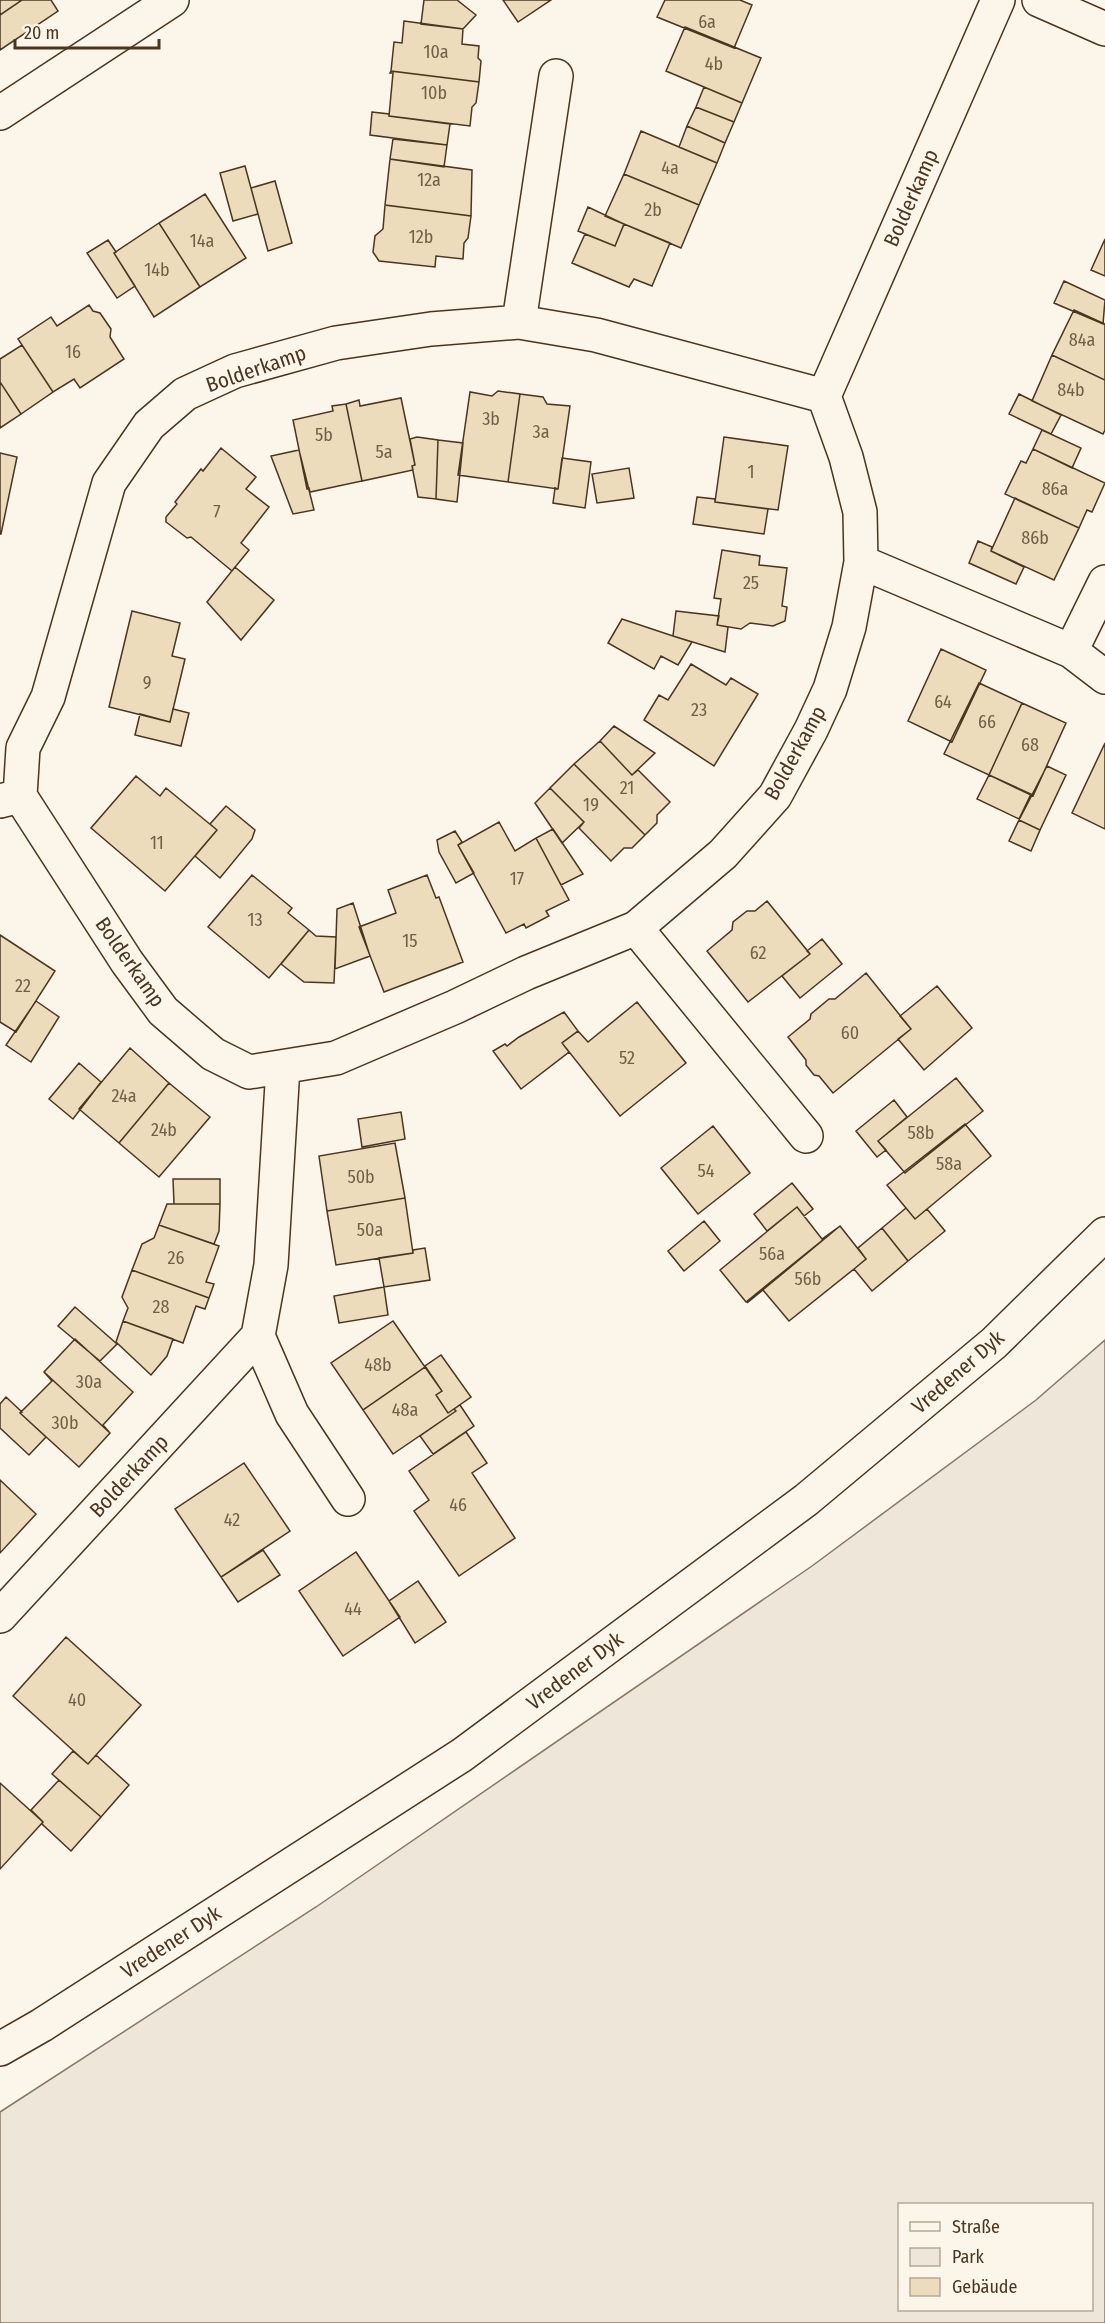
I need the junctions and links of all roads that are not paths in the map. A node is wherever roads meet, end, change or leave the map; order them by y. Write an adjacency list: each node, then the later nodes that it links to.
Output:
1 (172, 0): 6 (street)
2 (998, 0): 8 (street, Bolderkamp)
3 (1039, 0): 4 (street)
4 (1105, 29)
5 (556, 76): 7 (street)
6 (0, 113)
7 (519, 322): 8 (street, Bolderkamp); 13 (street, Bolderkamp)
8 (824, 396): 9 (street, Bolderkamp)
9 (861, 562): 11 (street); 14 (street, Bolderkamp)
10 (1105, 582): 11 (street)
11 (1071, 651): 12 (street)
12 (1105, 677)
13 (10, 798): 15 (street, Bolderkamp)
14 (636, 928): 15 (street, Bolderkamp); 16 (street)
15 (283, 1067): 18 (street)
16 (806, 1136)
17 (1105, 1234): 21 (street, Vredener Dyk)
18 (258, 1336): 19 (street); 20 (street, Bolderkamp)
19 (348, 1499)
20 (0, 1616)
21 (0, 2049)

